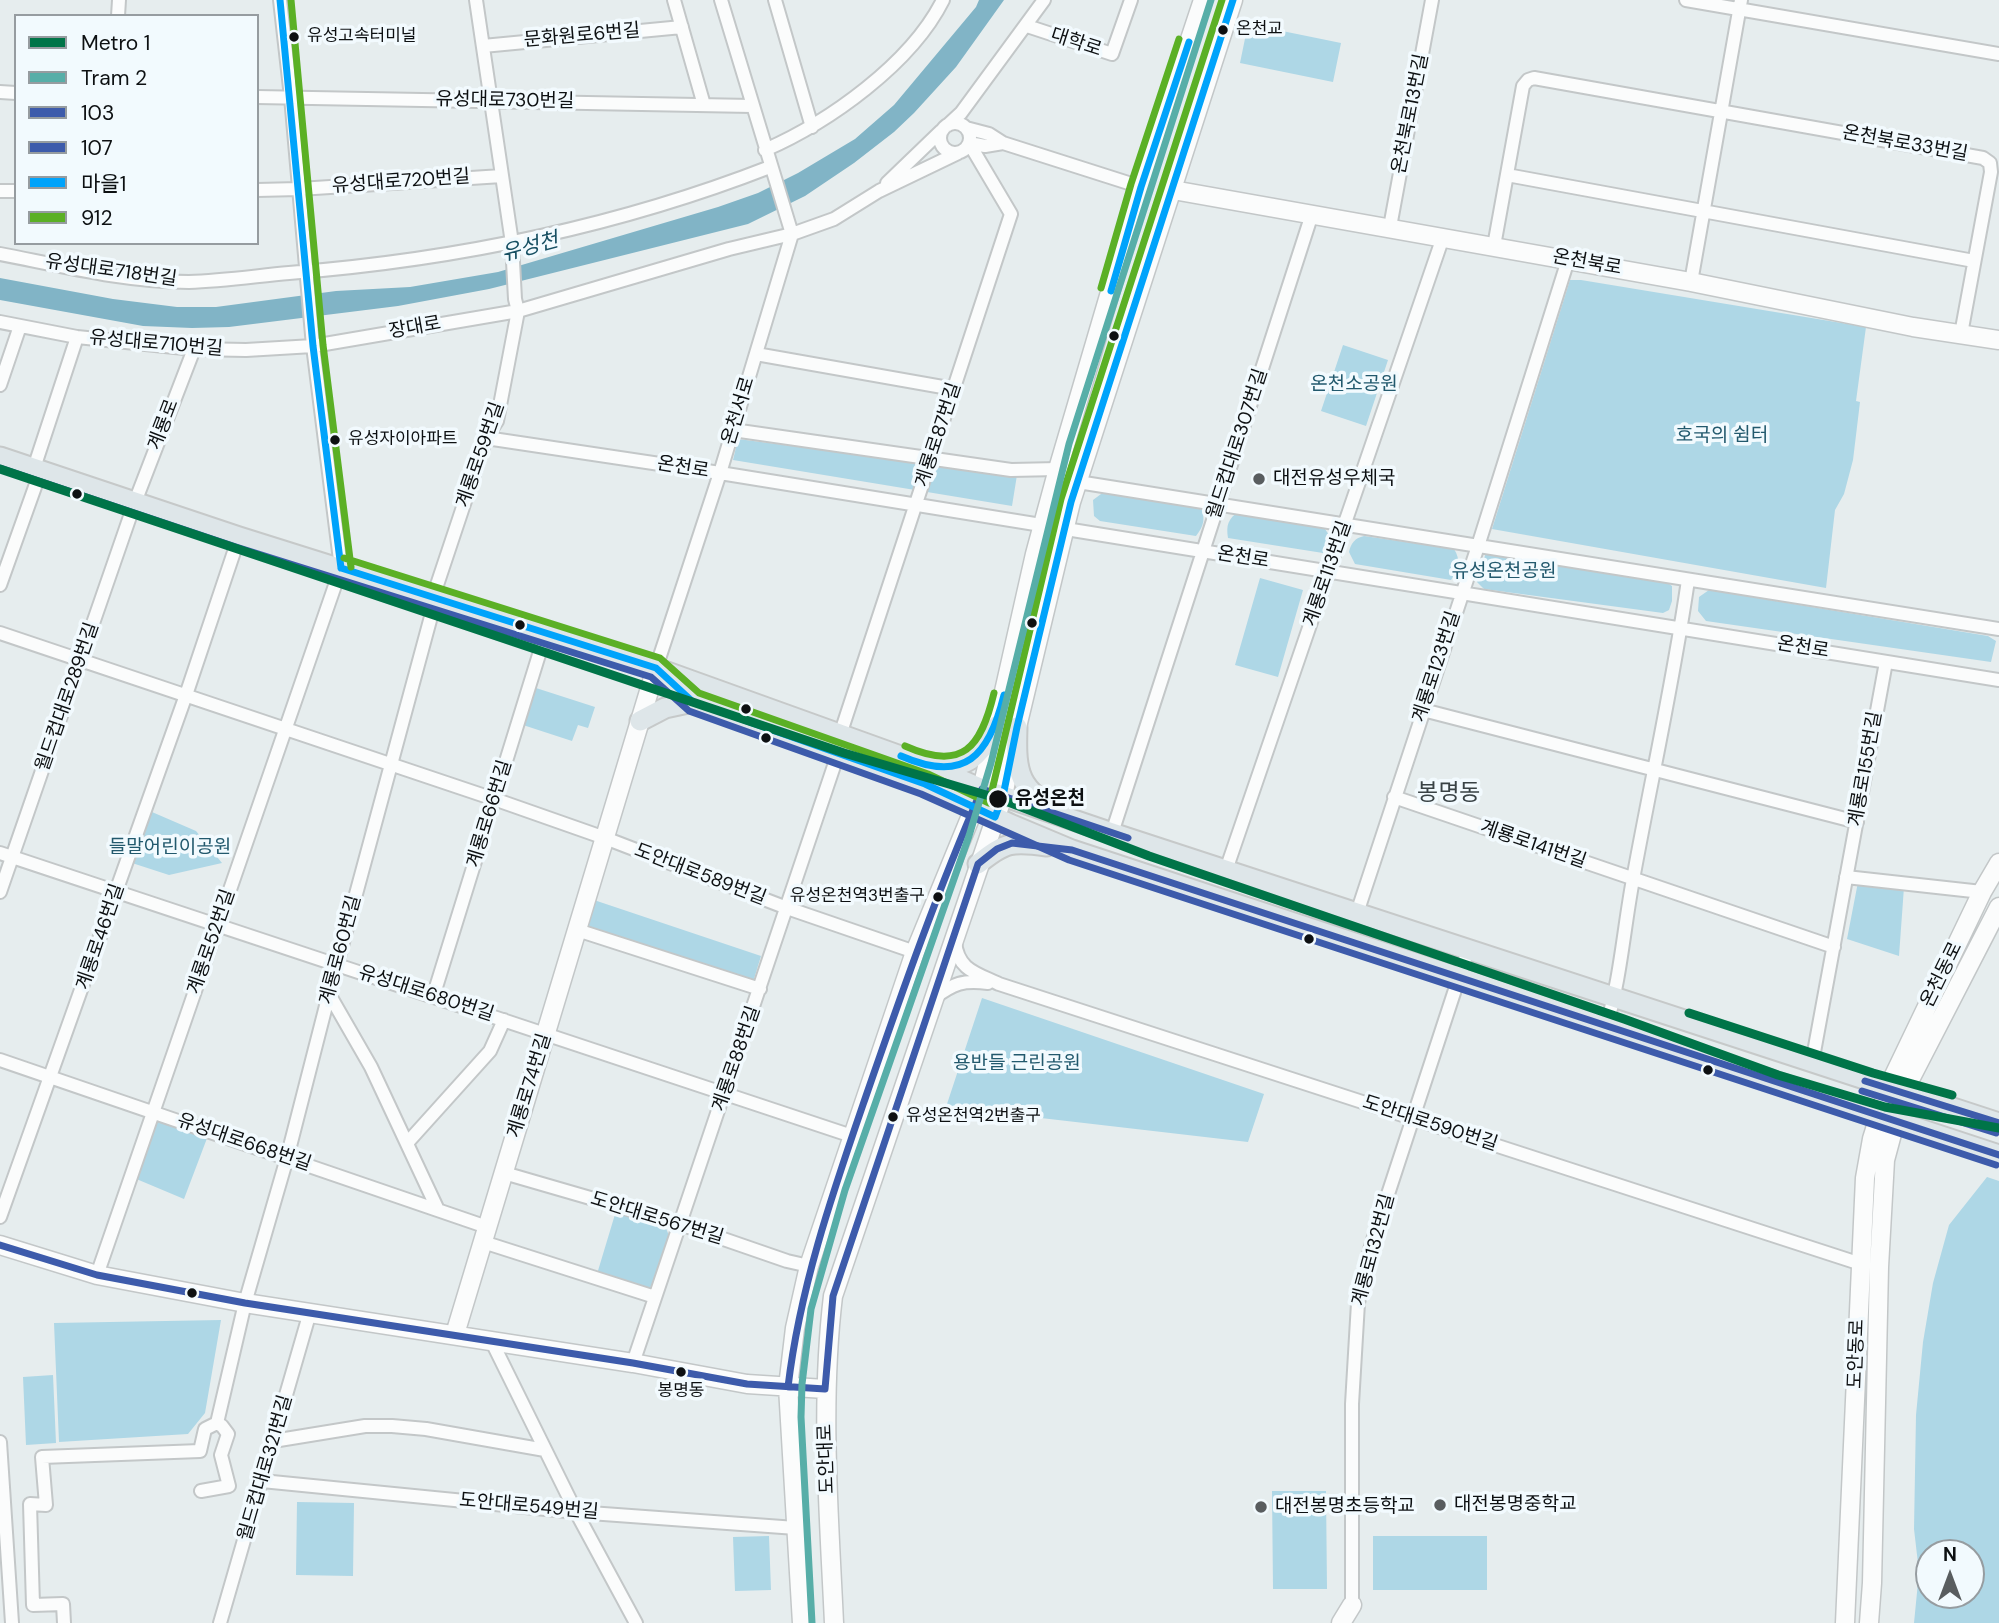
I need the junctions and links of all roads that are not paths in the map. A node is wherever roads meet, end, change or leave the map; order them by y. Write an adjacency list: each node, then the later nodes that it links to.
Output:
1 (280, 0): 19 (street)
2 (476, 0): 16 (street)
3 (674, 0): 15 (street)
4 (721, 0): 22 (street)
5 (775, 0): 25 (street)
6 (943, 0): 25 (street)
7 (1044, 0): 14 (street)
8 (1131, 0): 14 (street, 대학로)
9 (1203, 0): 34 (street)
10 (1233, 0): 37 (street)
11 (1432, 0): 42 (street, 온천북로13번길)
12 (1686, 0): 13 (street)
13 (1740, 5): 17 (street); 23 (street)
14 (1027, 26): 24 (street)
15 (682, 27): 16 (street, 문화원로6번길); 21 (street)
16 (483, 46): 20 (street)
17 (1999, 54)
18 (259, 97): 19 (street, 유성대로730번길)
19 (291, 97): 20 (street, 유성대로730번길); 35 (street)
20 (491, 101): 21 (street, 유성대로730번길); 32 (street)
21 (704, 105): 22 (street, 유성대로730번길)
22 (752, 106): 29 (street)
23 (1720, 112): 33 (street, 온천북로33번길); 39 (street); 48 (street, 온천북로33번길)
24 (963, 122): 26 (street); 27 (street); 28 (street)
25 (812, 127): 29 (street)
26 (945, 128): 30 (street); 38 (street)
27 (969, 143): 28 (street); 30 (street); 61 (street, 계룡로87번길)
28 (1003, 143): 34 (street)
29 (765, 150): 31 (street)
30 (958, 153): 38 (street)
31 (770, 167): 41 (street); 44 (street)
32 (502, 176): 35 (street, 유성대로720번길); 44 (street)
33 (1507, 176): 39 (street); 45 (street, 온천북로33번길)
34 (1141, 187): 67 (street)
35 (299, 189): 36 (street, 유성대로720번길); 49 (street)
36 (259, 190)
37 (1173, 190): 40 (street, 온천북로); 69 (street)
38 (879, 191): 41 (street)
39 (1703, 212): 48 (street); 50 (street)
40 (1312, 214): 42 (street, 온천북로); 72 (street, 월드컵대로307번길)
41 (790, 227): 51 (street); 59 (street, 온천서로)
42 (1390, 227): 43 (street, 온천북로)
43 (1443, 237): 45 (street, 온천북로); 73 (street, 계룡로113번길)
44 (512, 246): 49 (street); 51 (street, 계룡로59번길)
45 (1494, 246): 47 (street, 온천북로)
46 (0, 254): 49 (street, 유성대로718번길)
47 (1568, 260): 50 (street, 온천북로); 77 (street, 계룡로123번길)
48 (1974, 261): 54 (street, 온천북로33번길)
49 (306, 275): 57 (street)
50 (1691, 282): 54 (street, 온천북로)
51 (516, 305): 57 (street, 장대로); 63 (street, 계룡로59번길)
52 (0, 322): 53 (street, 유성대로710번길)
53 (20, 326): 55 (street, 유성대로710번길); 60 (street)
54 (1961, 334): 56 (street, 온천북로)
55 (77, 337): 58 (street, 유성대로710번길); 66 (street)
56 (1999, 341)
57 (312, 342): 58 (street, 유성대로710번길); 79 (street)
58 (194, 349): 70 (street, 계룡로)
59 (756, 354): 61 (street); 62 (street, 온천서로)
60 (0, 385)
61 (954, 389): 65 (street, 계룡로87번길)
62 (733, 430): 65 (street); 68 (street, 온천서로)
63 (486, 438): 68 (street, 온천로); 84 (street, 계룡로59번길)
64 (0, 457): 66 (main road)
65 (931, 459): 67 (street); 71 (street, 계룡로87번길)
66 (37, 469): 70 (main road); 82 (street)
67 (1058, 469): 74 (street)
68 (720, 473): 71 (street, 온천로); 91 (street, 온천서로)
69 (1078, 482): 72 (street); 75 (street)
70 (135, 502): 76 (main road); 89 (street, 월드컵대로289번길)
71 (916, 505): 74 (street, 온천로); 99 (street, 계룡로87번길)
72 (1219, 505): 73 (street); 78 (street, 월드컵대로307번길)
73 (1346, 525): 77 (street); 80 (street, 계룡로113번길)
74 (1043, 526): 75 (street, 온천로); 97 (street)
75 (1064, 529): 78 (street, 온천로); 97 (street)
76 (239, 537): 79 (main road); 93 (street, 계룡로46번길)
77 (1478, 546): 81 (street); 83 (street, 계룡로123번길)
78 (1203, 551): 80 (street, 온천로); 111 (street, 월드컵대로307번길)
79 (341, 568): 84 (main road); 98 (street, 계룡로52번길)
80 (1329, 572): 83 (street, 온천로); 117 (street, 계룡로113번길)
81 (1688, 580): 85 (street); 86 (street)
82 (0, 585)
83 (1461, 593): 85 (street, 온천로); 95 (street, 계룡로123번길)
84 (435, 597): 87 (main road); 100 (street, 계룡로60번길)
85 (1681, 629): 90 (street, 온천로); 102 (street)
86 (1999, 629)
87 (546, 632): 91 (main road); 106 (street, 계룡로66번길)
88 (0, 633): 89 (street, 도안대로589번길)
89 (80, 660): 93 (street, 도안대로589번길); 114 (street, 월드컵대로289번길)
90 (1886, 662): 92 (street, 온천로); 110 (street, 계룡로155번길)
91 (656, 667): 94 (main road); 96 (street, 계룡로74번길); 99 (main road)
92 (1999, 680)
93 (186, 695): 98 (street, 도안대로589번길); 120 (street, 계룡로46번길)
94 (693, 702): 96 (main road); 99 (main road)
95 (1423, 710): 102 (street); 105 (street, 계룡로123번길)
96 (640, 721): 112 (street, 계룡로74번길)
97 (1007, 726): 101 (main road); 103 (street); 104 (street); 109 (main road)
98 (285, 729): 100 (street, 도안대로589번길); 126 (street, 계룡로52번길)
99 (839, 744): 101 (main road); 107 (main road); 124 (street, 계룡로88번길)
100 (391, 764): 106 (street, 도안대로589번길); 132 (street, 계룡로60번길)
101 (931, 767): 103 (main road)
102 (1654, 769): 110 (street); 119 (street)
103 (982, 789): 104 (main road); 107 (street)
104 (1003, 796): 108 (street); 109 (main road)
105 (1394, 797): 119 (street, 계룡로141번길); 125 (street, 계룡로123번길)
106 (495, 799): 112 (street, 도안대로589번길); 137 (street, 계룡로66번길)
107 (973, 808): 108 (main road); 131 (street, 도안대로)
108 (995, 817): 113 (main road); 116 (street, 도안대로)
109 (1077, 821): 111 (main road)
110 (1857, 822): 118 (street, 계룡로155번길)
111 (1112, 833): 117 (main road)
112 (605, 838): 124 (street, 도안대로589번길); 127 (street, 계룡로74번길)
113 (1072, 850): 116 (main road); 133 (main road)
114 (6, 855): 120 (street, 유성대로680번길); 121 (street, 월드컵대로289번길)
115 (1999, 863): 122 (street, 온천동로)
116 (978, 864): 128 (street, 도안대로)
117 (1226, 870): 125 (main road)
118 (1846, 877): 122 (street); 129 (street, 계룡로155번길)
119 (1633, 878): 129 (street, 계룡로141번길); 139 (street)
120 (117, 891): 126 (street, 유성대로680번길); 145 (street, 계룡로46번길)
121 (0, 892)
122 (1982, 892): 146 (street, 온천동로)
123 (1999, 907): 146 (street, 온천동로)
124 (788, 908): 131 (street, 도안대로589번길); 135 (street, 계룡로88번길)
125 (1357, 913): 130 (main road)
126 (218, 925): 132 (street, 유성대로680번길); 148 (street, 계룡로52번길)
127 (577, 930): 135 (street); 142 (street, 계룡로74번길)
128 (954, 935): 134 (street); 138 (street, 도안대로)
129 (1833, 947): 144 (street, 계룡로155번길)
130 (1468, 950): 133 (street, 계룡로132번길); 139 (main road)
131 (915, 952): 152 (street, 도안대로)
132 (337, 965): 136 (street, 계룡로60번길); 137 (street, 유성대로680번길)
133 (1458, 978): 141 (main road); 149 (street, 계룡로132번길)
134 (999, 984): 138 (street); 149 (street, 도안대로590번길)
135 (760, 989): 147 (street, 계룡로88번길)
136 (329, 994): 153 (street); 155 (street, 계룡로60번길)
137 (433, 996): 140 (street, 유성대로680번길)
138 (932, 999): 172 (street, 도안대로)
139 (1614, 999): 141 (street); 144 (main road)
140 (504, 1020): 142 (street, 유성대로680번길); 153 (street)
141 (1606, 1027): 150 (main road)
142 (546, 1034): 147 (street, 유성대로680번길); 156 (street, 계룡로74번길)
143 (0, 1060): 145 (street, 유성대로668번길)
144 (1812, 1063): 146 (main road)
145 (51, 1078): 148 (street, 유성대로668번길); 158 (street, 계룡로46번길)
146 (1896, 1091): 150 (street, 도안동로); 151 (main road)
147 (725, 1093): 152 (street, 유성대로680번길); 159 (street, 계룡로88번길)
148 (153, 1112): 155 (street, 유성대로668번길); 164 (street, 계룡로52번길)
149 (1412, 1118): 162 (street, 도안대로590번길); 185 (street, 계룡로132번길)
150 (1887, 1119): 154 (main road); 162 (street, 도안동로); 184 (street, 도안동로)
151 (1999, 1123)
152 (852, 1136): 163 (street, 도안대로)
153 (408, 1142): 157 (street)
154 (1999, 1155)
155 (287, 1158): 157 (street, 유성대로668번길); 166 (street, 계룡로60번길)
156 (504, 1173): 159 (street, 도안대로567번길); 160 (street, 계룡로74번길)
157 (438, 1210): 160 (street, 유성대로668번길)
158 (0, 1217)
159 (680, 1224): 163 (street, 도안대로567번길); 165 (street, 계룡로88번길)
160 (485, 1234): 165 (street); 168 (street, 계룡로74번길)
161 (0, 1245): 164 (street)
162 (1861, 1264): 183 (street, 도안동로)
163 (809, 1266): 171 (street, 도안대로)
164 (97, 1275): 166 (street)
165 (655, 1297): 170 (street, 계룡로88번길)
166 (245, 1303): 167 (street); 173 (street, 계룡로60번길)
167 (310, 1312): 168 (street); 174 (street, 월드컵대로321번길)
168 (455, 1334): 169 (street)
169 (492, 1342): 170 (street); 176 (street)
170 (633, 1363): 171 (street)
171 (788, 1387): 172 (street); 182 (street, 도안대로)
172 (825, 1389): 191 (street, 도안대로)
173 (217, 1423): 177 (street); 178 (street)
174 (273, 1441): 176 (street); 179 (street, 월드컵대로321번길)
175 (0, 1442): 186 (street)
176 (545, 1450): 181 (street)
177 (200, 1451): 178 (street); 187 (street)
178 (221, 1455): 180 (street)
179 (262, 1481): 181 (street, 도안대로549번길); 188 (street, 월드컵대로321번길)
180 (201, 1491)
181 (576, 1512): 182 (street, 도안대로549번길); 189 (street)
182 (796, 1528): 190 (street, 도안대로)
183 (1850, 1544): 194 (street); 195 (street, 도안동로)
184 (1872, 1583): 196 (street, 도안동로); 197 (street)
185 (1352, 1605): 192 (street); 193 (street)
186 (12, 1623)
187 (64, 1623)
188 (220, 1623)
189 (636, 1623)
190 (802, 1623)
191 (834, 1623)
192 (1341, 1623)
193 (1360, 1623)
194 (1830, 1623)
195 (1845, 1623)
196 (1868, 1623)
197 (1879, 1623)

